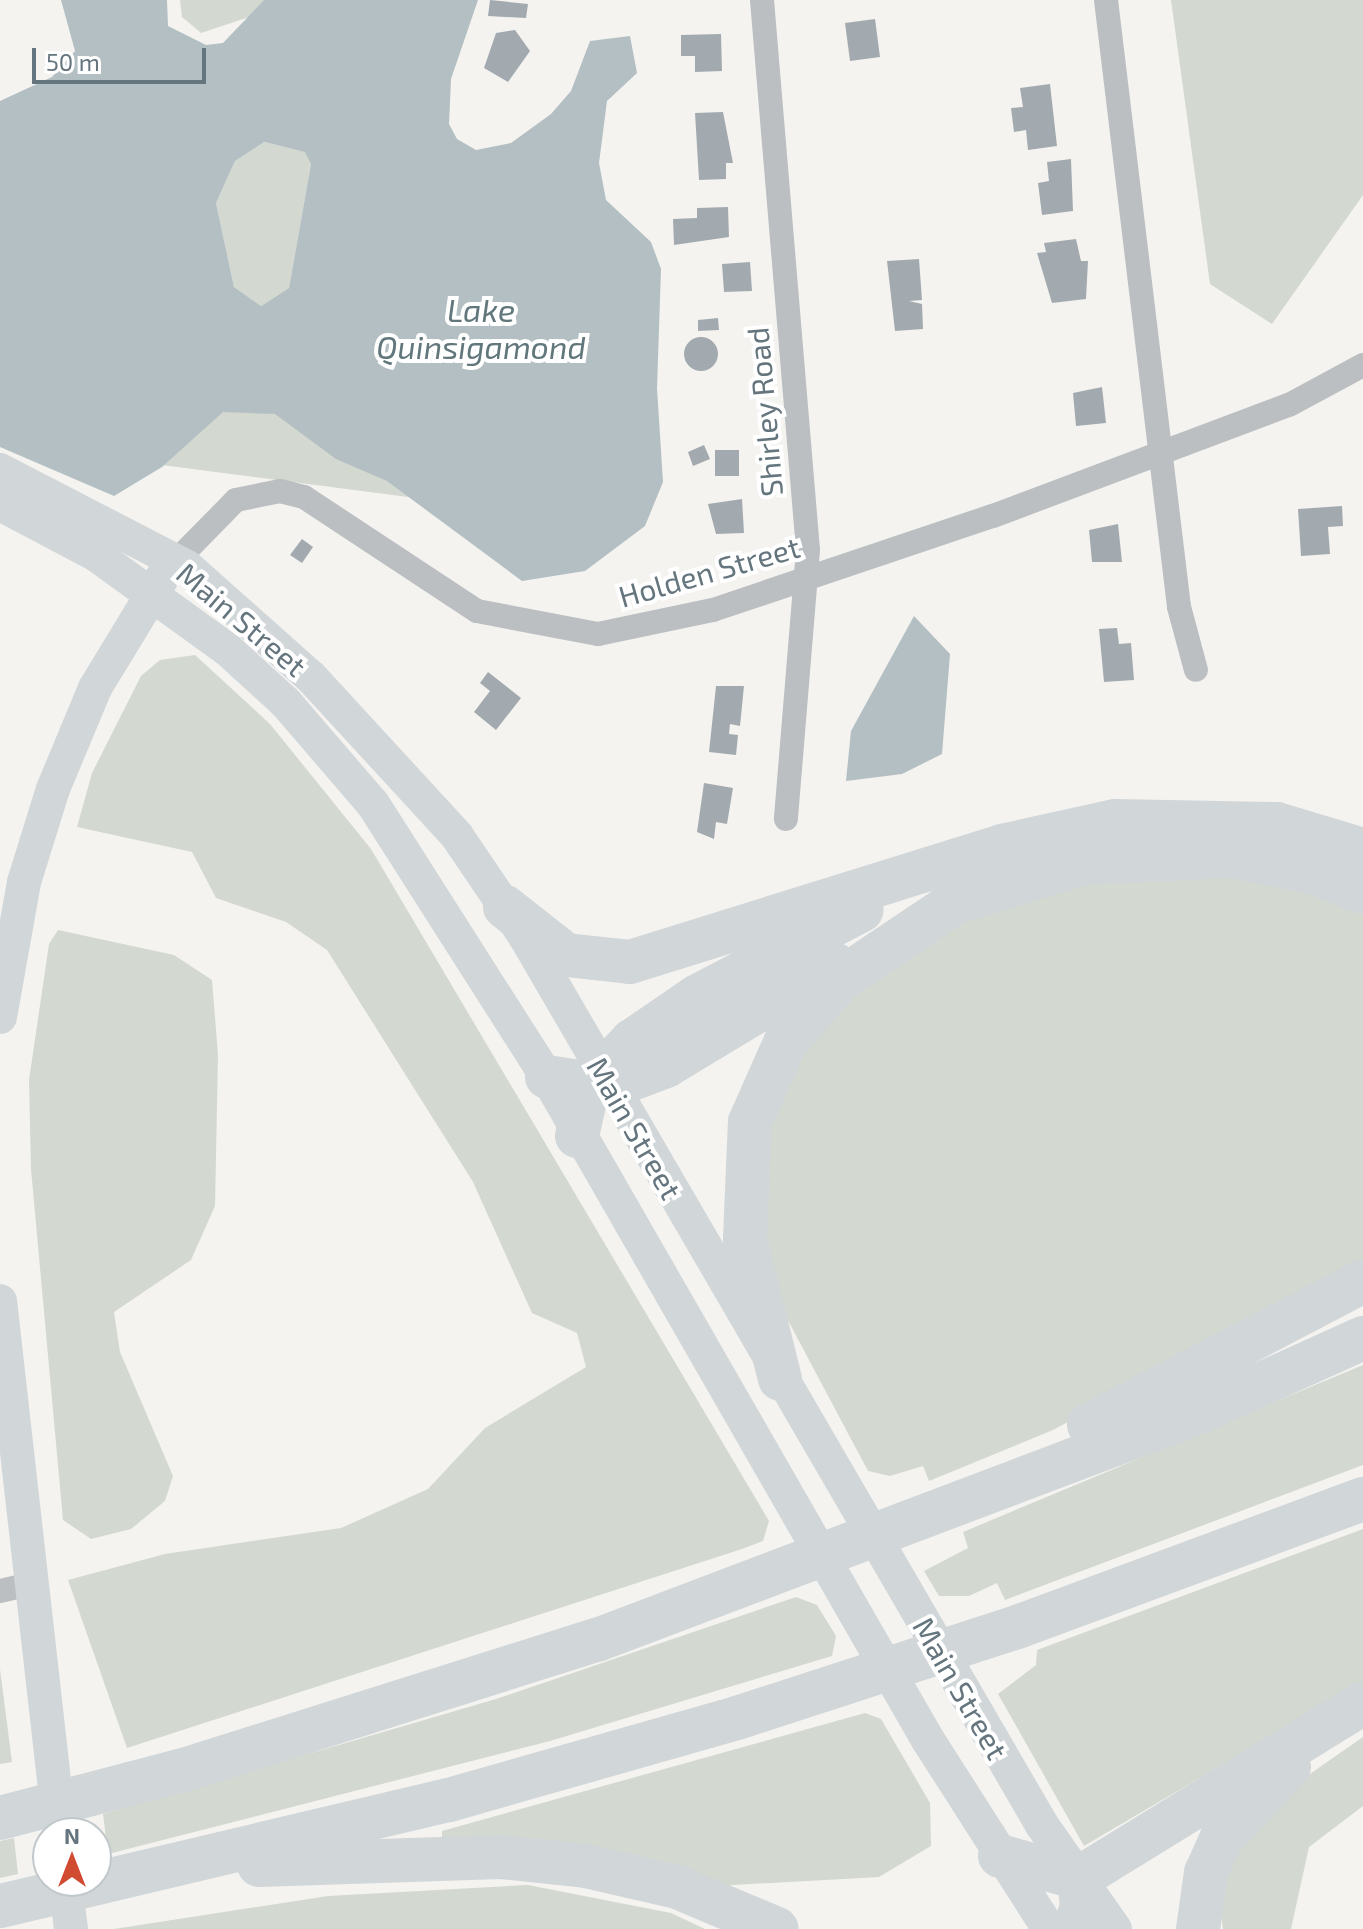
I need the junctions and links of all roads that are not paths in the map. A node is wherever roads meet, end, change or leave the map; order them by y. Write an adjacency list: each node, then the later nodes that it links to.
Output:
1 (762, 0): 7 (street, Shirley Road)
2 (1106, 0): 4 (street)
3 (1363, 365): 4 (street, Holden Street)
4 (1159, 449): 7 (street, Holden Street); 9 (street)
5 (0, 481): 6 (main road, Main Street); 8 (main road, Main Street)
6 (175, 562): 7 (street, Holden Street); 8 (main road); 14 (main road, Main Street)
7 (806, 578): 10 (street, Shirley Road)
8 (150, 591): 16 (main road); 17 (main road, Main Street)
9 (1196, 670)
10 (786, 819)
11 (1363, 850): 12 (highway)
12 (964, 859): 14 (highway); 17 (highway)
13 (1363, 892): 15 (highway)
14 (505, 907): 17 (main road, Main Street)
15 (916, 922): 17 (highway); 22 (highway)
16 (0, 1017)
17 (587, 1080): 18 (highway); 22 (main road, Main Street)
18 (577, 1136): 29 (main road, Main Street)
19 (1363, 1281): 24 (highway)
20 (0, 1301): 25 (main road)
21 (1363, 1338): 24 (highway)
22 (780, 1379): 31 (main road, Main Street)
23 (1363, 1499): 30 (highway)
24 (961, 1500): 28 (highway)
25 (15, 1587): 27 (main road)
26 (1363, 1705): 31 (highway); 39 (highway)
27 (57, 1817)
28 (0, 1818)
29 (1000, 1856): 31 (highway); 36 (main road, Main Street)
30 (173, 1866): 33 (highway); 35 (highway)
31 (1079, 1878): 37 (highway); 38 (main road, Main Street)
32 (67, 1897): 34 (main road)
33 (0, 1906)
34 (71, 1929)
35 (777, 1929)
36 (1049, 1929)
37 (1075, 1929)
38 (1115, 1929)
39 (1198, 1929)

